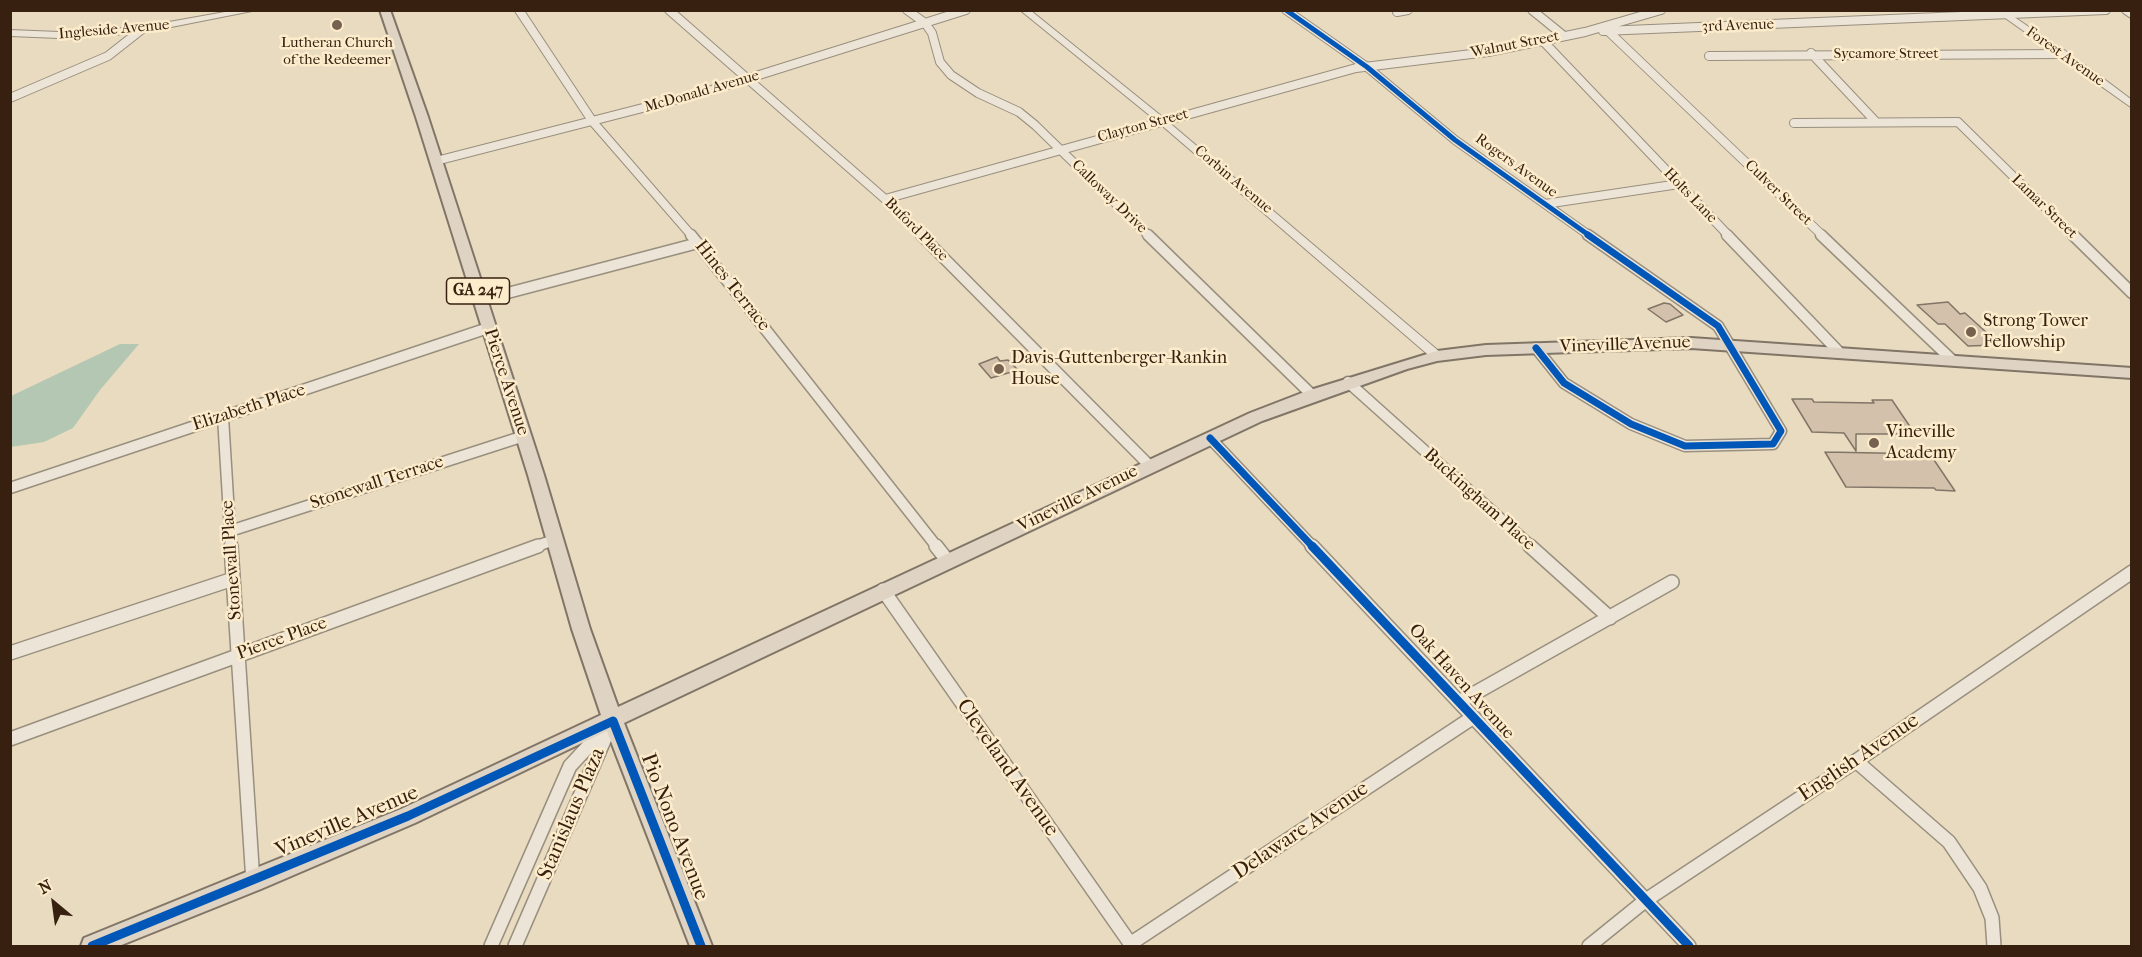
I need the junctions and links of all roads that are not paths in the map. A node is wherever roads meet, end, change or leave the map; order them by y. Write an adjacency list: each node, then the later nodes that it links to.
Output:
1 (253, 10): 21 (street, Ingleside Avenue)
2 (385, 10): 38 (main road, Pierce Avenue / GA 247)
3 (519, 10): 34 (street, Hines Terrace)
4 (669, 10): 30 (street, Buford Place)
5 (907, 10): 19 (street)
6 (966, 10): 19 (street, McDonald Avenue)
7 (1024, 10): 33 (street, Corbin Avenue)
8 (1286, 10): 29 (street, Rogers Avenue)
9 (1408, 10): 15 (street)
10 (1532, 10): 24 (street)
11 (1661, 10): 20 (street)
12 (1904, 10): 18 (street)
13 (2106, 10): 16 (street, 3rd Avenue)
14 (2126, 10): 17 (street)
15 (1397, 12)
16 (2002, 13): 18 (street, 3rd Avenue); 27 (street, Forest Avenue)
17 (2132, 14)
18 (1917, 20): 20 (street, 3rd Avenue)
19 (925, 23): 30 (street, McDonald Avenue); 37 (street, Calloway Drive)
20 (1606, 29): 22 (street, 3rd Avenue); 50 (street, Culver Street)
21 (141, 30): 23 (street, Ingleside Avenue); 31 (street)
22 (1585, 32): 24 (street, Walnut Street)
23 (10, 33)
24 (1564, 36): 25 (street, Walnut Street)
25 (1542, 40): 29 (street, Walnut Street); 39 (street, Holts Lane)
26 (1811, 53): 27 (street, Sycamore Street); 28 (street, Sycamore Street); 35 (street)
27 (2063, 54): 32 (street, Forest Avenue)
28 (1709, 56)
29 (1367, 67): 33 (street, Clayton Street); 41 (street, Rogers Avenue)
30 (746, 79): 34 (street, McDonald Avenue); 40 (street, Buford Place)
31 (10, 98)
32 (2132, 105)
33 (1162, 121): 37 (street, Clayton Street); 49 (street, Corbin Avenue)
34 (593, 122): 38 (street, McDonald Avenue); 42 (street, Hines Terrace)
35 (1876, 122): 36 (street); 43 (street, Lamar Street)
36 (1794, 123)
37 (1060, 149): 40 (street, Clayton Street); 53 (street, Calloway Drive)
38 (436, 162): 44 (main road, Pierce Avenue / GA 247)
39 (1679, 184): 41 (street); 48 (street, Holts Lane)
40 (885, 199): 57 (street, Buford Place)
41 (1545, 204): 46 (street, Rogers Avenue)
42 (698, 243): 44 (street); 61 (street, Hines Terrace)
43 (2132, 293)
44 (481, 300): 45 (main road, Pierce Avenue / GA 247)
45 (488, 328): 54 (street, Elizabeth Place); 55 (main road, Pierce Avenue / GA 247)
46 (1729, 344): 47 (main road, Vineville Avenue); 47 (street, Rogers Avenue); 48 (main road, Vineville Avenue)
47 (1536, 348): 49 (main road, Vineville Avenue)
48 (1838, 351): 50 (main road, Vineville Avenue)
49 (1437, 356): 52 (main road, Vineville Avenue)
50 (1951, 359): 51 (main road, Vineville Avenue)
51 (2132, 373)
52 (1348, 382): 53 (main road, Vineville Avenue); 66 (street, Buckingham Place)
53 (1312, 395): 56 (main road, Vineville Avenue)
54 (223, 417): 58 (street, Elizabeth Place); 59 (street, Stonewall Place)
55 (524, 436): 59 (street, Stonewall Terrace); 60 (main road, Pierce Avenue / GA 247)
56 (1210, 438): 57 (main road, Vineville Avenue); 69 (street, Oak Haven Avenue)
57 (1149, 465): 61 (main road, Vineville Avenue)
58 (10, 488)
59 (230, 531): 63 (street, Stonewall Place)
60 (554, 540): 68 (street, Pierce Place); 71 (main road, Pierce Avenue / GA 247)
61 (948, 560): 65 (main road, Vineville Avenue)
62 (2132, 572): 73 (street, English Avenue)
63 (233, 579): 67 (street); 68 (street, Stonewall Place)
64 (1672, 582): 66 (street)
65 (883, 590): 71 (main road, Vineville Avenue); 76 (street, Cleveland Avenue)
66 (1610, 618): 69 (street)
67 (10, 653)
68 (238, 655): 72 (street, Pierce Place); 74 (street, Stonewall Place)
69 (1461, 701): 70 (street, Oak Haven Avenue)
70 (1472, 718): 75 (street, Oak Haven Avenue); 76 (street, Delaware Avenue)
71 (613, 721): 74 (main road, Vineville Avenue); 78 (street, Stanislaus Plaza); 79 (street, Stanislaus Plaza); 80 (main road, Pio Nono Avenue)
72 (10, 739)
73 (1856, 761): 75 (street, English Avenue); 83 (street)
74 (254, 882): 77 (main road, Vineville Avenue)
75 (1646, 900): 81 (street, English Avenue); 82 (street, Oak Haven Avenue)
76 (1131, 945)
77 (92, 946)
78 (491, 946)
79 (515, 946)
80 (701, 946)
81 (1589, 946)
82 (1689, 946)
83 (1994, 946)

